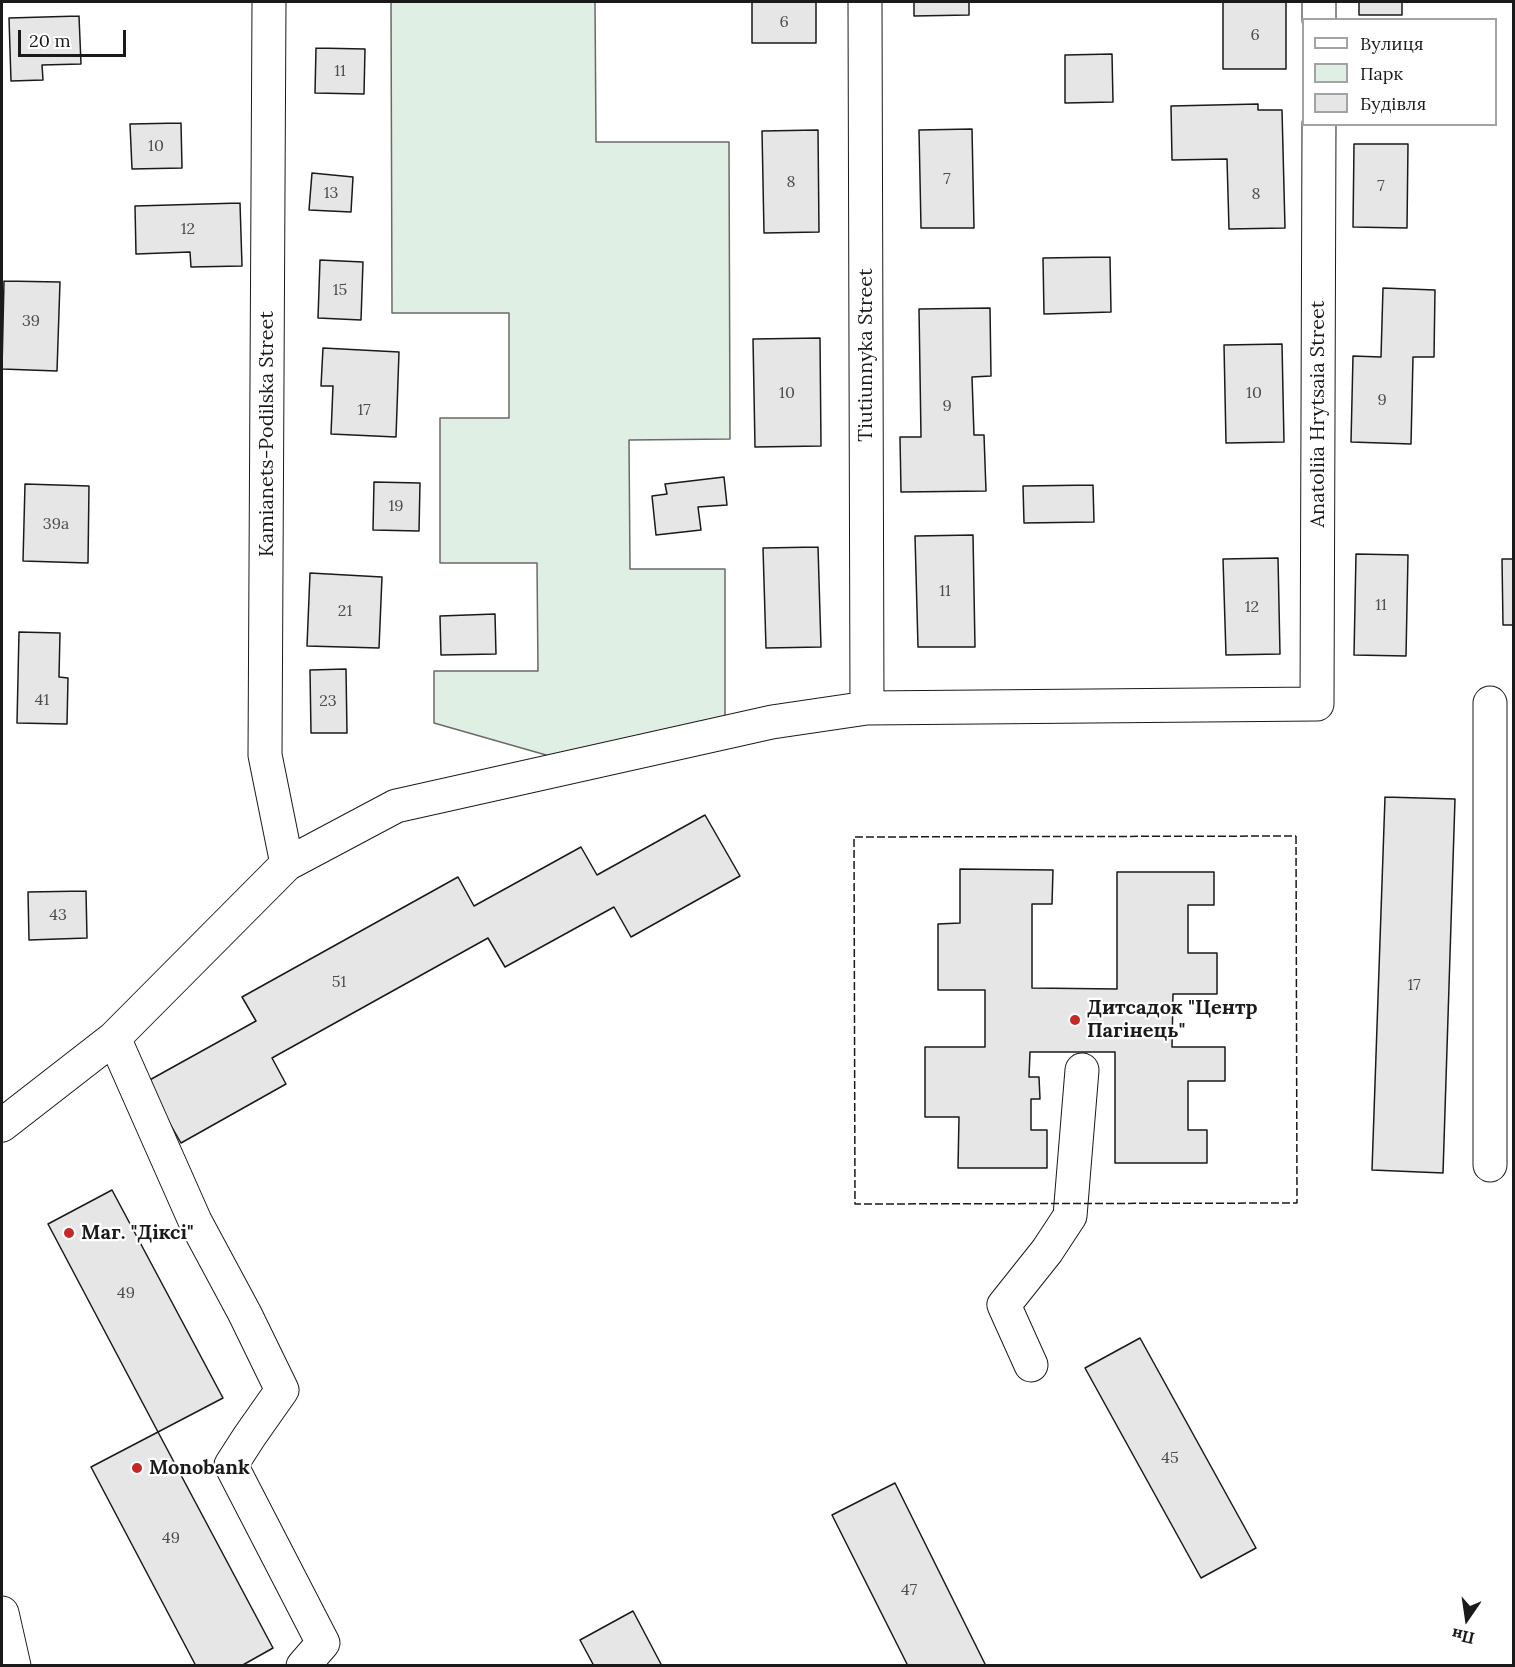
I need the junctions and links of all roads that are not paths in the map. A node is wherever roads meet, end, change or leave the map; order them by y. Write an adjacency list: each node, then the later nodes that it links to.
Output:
1 (269, 2): 8 (street, Kamianets-Podilska Street)
2 (865, 2): 7 (street, Tiutiunnyka Street)
3 (1319, 2): 4 (street)
4 (1319, 18)
5 (1318, 126): 7 (street, Anatoliia Hrytsaia Street)
6 (1490, 704): 12 (street)
7 (867, 708): 8 (street)
8 (287, 864): 9 (street)
9 (114, 1038): 11 (street); 16 (street)
10 (1082, 1070): 13 (street)
11 (2, 1125)
12 (1490, 1165)
13 (1031, 1365)
14 (2, 1613): 15 (street)
15 (14, 1665)
16 (303, 1665)

